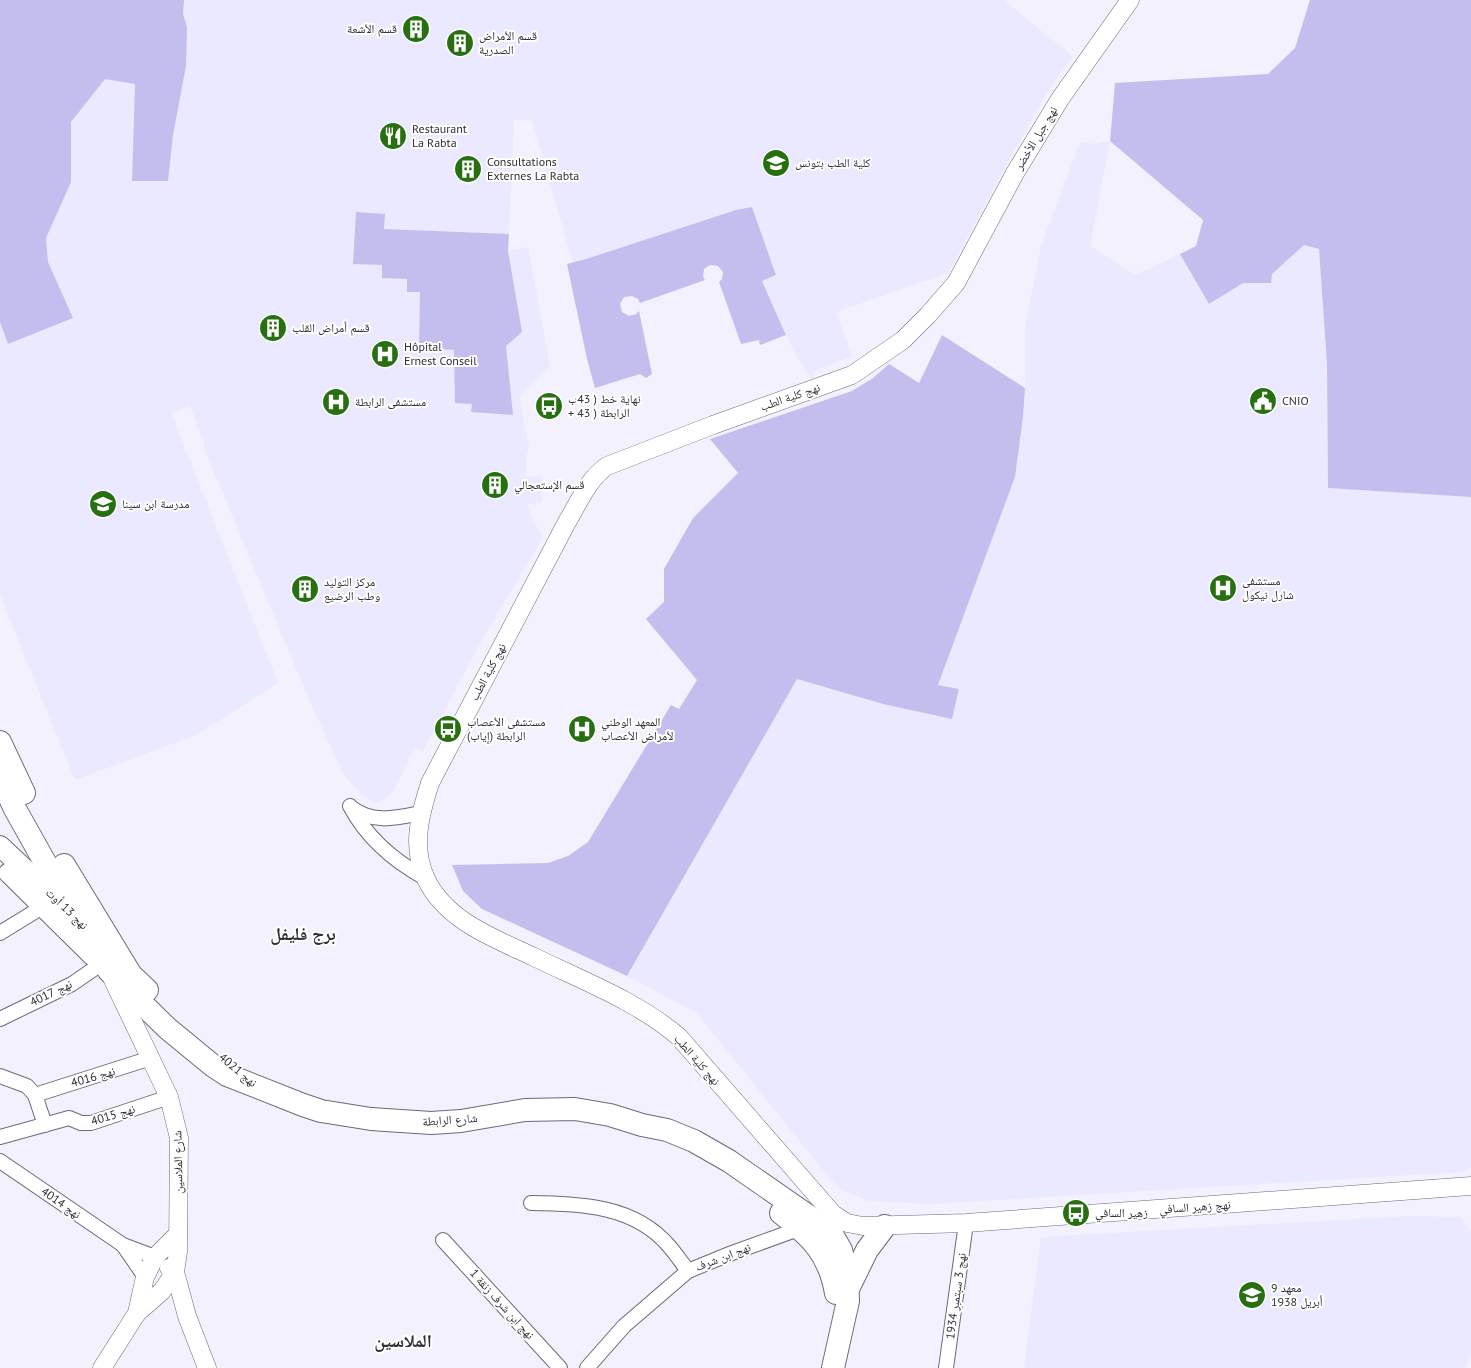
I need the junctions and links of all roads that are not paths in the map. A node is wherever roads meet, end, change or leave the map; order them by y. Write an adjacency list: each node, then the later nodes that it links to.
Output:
1 (1130, 0): 2 (street, نهج جبل الأخضر)
2 (956, 283): 5 (street, نهج كلية الطب)
3 (0, 742): 13 (main road, نهج 4021)
4 (0, 778): 10 (main road, نهج 4021)
5 (421, 813): 8 (street, نهج كلية الطب); 8 (street)
6 (0, 846): 10 (main road, نهج 13 أوت)
7 (0, 864): 9 (main road, نهج 13 أوت)
8 (425, 878): 25 (street, نهج كلية الطب)
9 (44, 906): 11 (street); 12 (main road, نهج 13 أوت)
10 (76, 917): 12 (main road, نهج 4021); 13 (main road, نهج 13 أوت)
11 (0, 933)
12 (105, 968): 13 (main road, نهج 4021); 14 (street, نهج 4017)
13 (128, 990): 15 (street, شارع الملاسين); 17 (main road, نهج 4021)
14 (0, 1019)
15 (151, 1058): 18 (street, نهج 4016); 19 (street, شارع الملاسين)
16 (0, 1076): 18 (street)
17 (260, 1088): 25 (main road, شارع الرابطة)
18 (35, 1095): 20 (street)
19 (169, 1098): 20 (street, نهج 4015); 28 (street, شارع الملاسين)
20 (44, 1125): 21 (street, نهج 4015)
21 (0, 1136)
22 (0, 1161): 30 (street, نهج 4014)
23 (1471, 1186): 26 (street, نهج زهير السافي)
24 (531, 1203): 32 (street)
25 (817, 1221): 27 (street, نهج زهير السافي); 32 (street, نهج ابن شرف); 35 (main road); 39 (main road)
26 (966, 1224): 27 (street, نهج زهير السافي); 45 (street, نهج 3 سبتمبر 1934)
27 (885, 1226): 35 (main road)
28 (177, 1235): 31 (street); 33 (street, شارع الملاسين)
29 (444, 1240): 42 (street, نهج ابن شرف زنقة 1)
30 (123, 1245): 31 (street, نهج 4014); 34 (street, نهج 4014)
31 (155, 1257): 33 (street); 34 (street)
32 (688, 1271): 43 (street, نهج ابن شرف)
33 (175, 1272): 36 (street, شارع الملاسين); 38 (street, شارع الملاسين)
34 (145, 1277): 36 (street, شارع الملاسين); 37 (street)
35 (848, 1289): 39 (main road)
36 (162, 1291): 37 (street, شارع الملاسين); 38 (street, شارع الملاسين)
37 (138, 1313): 40 (street)
38 (187, 1316): 41 (street, شارع الملاسين)
39 (843, 1326): 44 (main road)
40 (102, 1368)
41 (207, 1368)
42 (560, 1368)
43 (587, 1368)
44 (833, 1368)
45 (946, 1368)

